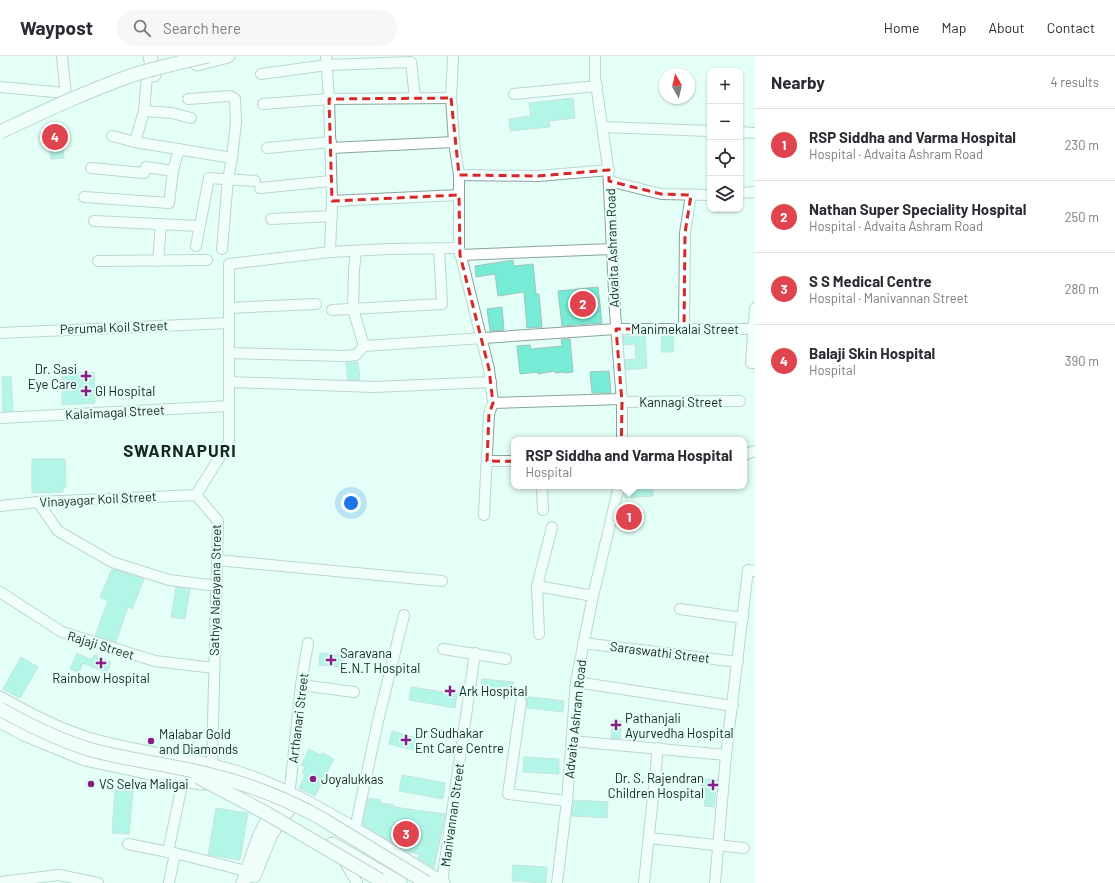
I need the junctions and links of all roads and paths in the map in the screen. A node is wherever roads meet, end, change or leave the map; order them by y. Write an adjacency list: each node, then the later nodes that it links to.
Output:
1 (62, 56): 12 (street)
2 (188, 56): 8 (main road)
3 (208, 56): 24 (main road, bridge)
4 (228, 56): 8 (main road)
5 (453, 56): 15 (street)
6 (595, 56): 10 (street, Advaita Ashram Road)
7 (327, 61): 9 (street); 14 (street); 17 (street)
8 (151, 68): 12 (main road); 19 (street); 28 (main road)
9 (260, 74)
10 (597, 86): 13 (street); 22 (street, Advaita Ashram Road)
11 (0, 87): 12 (street)
12 (66, 94): 21 (main road)
13 (514, 94)
14 (415, 98): 15 (street); 17 (street)
15 (451, 98): 30 (street)
16 (188, 99): 34 (street)
17 (329, 99): 18 (street); 31 (street)
18 (263, 104)
19 (144, 111): 20 (street); 29 (street)
20 (192, 118)
21 (0, 126)
22 (603, 127): 23 (street); 36 (street, Advaita Ashram Road)
23 (707, 131)
24 (0, 132)
25 (743, 132): 26 (street)
26 (755, 133)
27 (112, 136): 29 (street)
28 (0, 138)
29 (135, 142): 33 (street)
30 (454, 142): 31 (street); 38 (street)
31 (331, 145): 32 (street); 40 (street)
32 (268, 148)
33 (179, 149): 34 (street); 37 (street)
34 (232, 158): 39 (street)
35 (91, 168): 37 (street)
36 (609, 170): 38 (street); 41 (street, Advaita Ashram Road)
37 (173, 171): 47 (street)
38 (459, 175): 44 (street)
39 (228, 179): 40 (street); 53 (street); 56 (street)
40 (331, 181): 48 (street)
41 (609, 181): 45 (street); 57 (street, Advaita Ashram Road)
42 (755, 192): 43 (street)
43 (743, 193)
44 (459, 195): 48 (street); 60 (street)
45 (691, 195): 46 (street); 71 (street)
46 (707, 195)
47 (84, 197)
48 (332, 201): 49 (street)
49 (332, 216): 50 (street); 59 (street)
50 (271, 219)
51 (94, 221): 52 (street)
52 (161, 224): 53 (street); 63 (street)
53 (199, 226): 54 (street)
54 (196, 246)
55 (439, 248): 58 (street); 60 (street); 67 (street)
56 (222, 249)
57 (612, 249): 60 (street); 70 (street, Advaita Ashram Road)
58 (356, 251): 59 (street); 67 (street)
59 (330, 252): 65 (street)
60 (460, 252): 74 (street)
61 (207, 260): 63 (street)
62 (98, 261): 63 (street)
63 (158, 261)
64 (316, 304): 65 (street)
65 (229, 308): 69 (street)
66 (755, 308): 72 (street)
67 (353, 309): 68 (street); 75 (street)
68 (332, 310)
69 (229, 323): 73 (street, Perumal Koil Street); 76 (street)
70 (616, 329): 71 (street, Manimekalai Street); 74 (street, Manimekalai Street); 80 (street, Advaita Ashram Road)
71 (684, 329): 72 (street, Manimekalai Street)
72 (754, 329): 77 (street)
73 (0, 333)
74 (481, 338): 75 (street, Manimekalai Street); 79 (street)
75 (364, 346): 76 (street)
76 (229, 353): 78 (street)
77 (755, 363)
78 (229, 382): 79 (street); 83 (street)
79 (491, 382): 82 (street)
80 (622, 400): 81 (street, Kannagi Street); 82 (street, Kannagi Street); 85 (street, Advaita Ashram Road)
81 (740, 401)
82 (494, 403): 86 (street)
83 (229, 406): 84 (street, Kalaimagal Street); 90 (street)
84 (0, 418)
85 (622, 437)
86 (486, 461): 87 (street); 94 (street)
87 (511, 461)
88 (542, 489): 93 (street)
89 (618, 489): 102 (street, Advaita Ashram Road)
90 (196, 495): 91 (street, Vinayagar Koil Street); 96 (street, Sathya Narayana Street)
91 (38, 502): 92 (street, Vinayagar Koil Street); 99 (street)
92 (0, 506)
93 (543, 510)
94 (484, 515)
95 (552, 527): 100 (street)
96 (217, 560): 98 (street); 99 (street, Sathya Narayana Street)
97 (755, 571): 105 (street)
98 (442, 581)
99 (217, 586): 113 (street, Sathya Narayana Street)
100 (537, 586): 102 (street); 106 (street)
101 (0, 592): 113 (street, Rajaji Street)
102 (593, 596): 108 (street, Advaita Ashram Road)
103 (680, 609): 105 (street)
104 (404, 615): 136 (street)
105 (743, 618): 112 (street)
106 (539, 634)
107 (308, 643): 115 (street, Arthanari Street)
108 (583, 643): 112 (street, Saraswathi Street); 114 (street, Advaita Ashram Road)
109 (444, 649): 110 (street)
110 (475, 653): 111 (street); 152 (street, Manivannan Street)
111 (506, 659)
112 (738, 662): 120 (street)
113 (214, 668): 130 (street, Sathya Narayana Street)
114 (576, 682): 120 (street); 127 (street, Advaita Ashram Road)
115 (301, 685): 116 (street); 133 (street, Arthanari Street)
116 (354, 692)
117 (0, 698): 125 (main road)
118 (0, 701): 125 (main road)
119 (521, 702): 134 (street)
120 (733, 706): 129 (street)
121 (0, 709): 151 (main road, bridge)
122 (0, 716): 131 (main road)
123 (0, 721): 126 (main road)
124 (0, 727): 126 (main road)
125 (59, 730): 130 (main road)
126 (37, 739): 132 (main road)
127 (572, 741): 128 (street); 134 (street, Advaita Ashram Road)
128 (658, 748): 129 (street); 137 (street)
129 (726, 755): 139 (street)
130 (212, 765): 133 (main road)
131 (198, 777): 148 (main road, bridge); 150 (main road, bridge)
132 (183, 780): 135 (main road); 142 (street)
133 (293, 796): 135 (main road); 136 (main road)
134 (567, 801): 153 (street, Advaita Ashram Road)
135 (279, 814): 140 (main road); 143 (main road)
136 (355, 829): 152 (main road)
137 (649, 838): 139 (street); 154 (street)
138 (128, 844): 142 (street)
139 (719, 846): 141 (street); 155 (street)
140 (336, 847): 147 (street); 149 (main road)
141 (744, 848)
142 (172, 853): 143 (street); 146 (street)
143 (247, 879)
144 (0, 882): 145 (street)
145 (98, 883)
146 (169, 883)
147 (357, 883)
148 (386, 883)
149 (400, 883)
150 (411, 883)
151 (427, 883)
152 (443, 883)
153 (557, 883)
154 (644, 883)
155 (715, 883)

